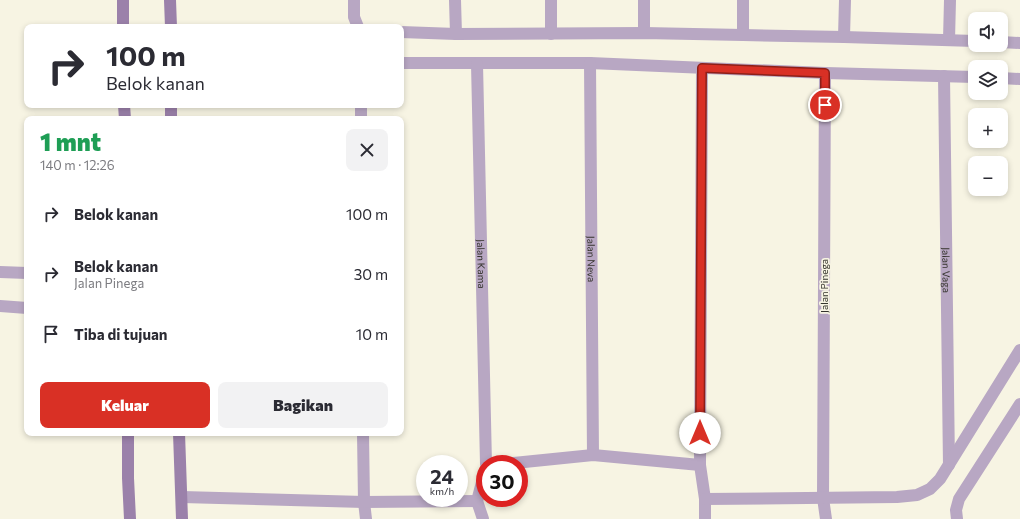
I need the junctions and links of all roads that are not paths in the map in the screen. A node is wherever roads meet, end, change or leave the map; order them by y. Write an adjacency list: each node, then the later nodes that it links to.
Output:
1 (123, 0): 11 (street)
2 (170, 0): 12 (street)
3 (354, 0): 10 (street)
4 (455, 0): 14 (street)
5 (551, 0): 15 (street)
6 (644, 0): 16 (street)
7 (743, 0): 17 (street)
8 (845, 0): 18 (street)
9 (950, 0): 19 (street)
10 (356, 22)
11 (123, 24)
12 (171, 24)
13 (404, 32): 14 (street)
14 (456, 34): 15 (street)
15 (551, 34): 16 (street)
16 (644, 34): 17 (street)
17 (743, 35): 18 (street)
18 (844, 36): 19 (street)
19 (949, 40): 20 (street)
20 (968, 41)
21 (1008, 42): 22 (street)
22 (1020, 43)
23 (404, 63): 24 (street)
24 (477, 64): 25 (street); 41 (street, Jalan Kama)
25 (590, 64): 26 (street); 42 (street, Jalan Neva)
26 (702, 68): 27 (street); 44 (street)
27 (825, 73): 28 (street); 47 (street, Jalan Pinega)
28 (944, 76): 29 (street); 45 (street, Jalan Vaga)
29 (968, 77)
30 (1008, 78): 31 (street)
31 (1020, 79)
32 (0, 272): 33 (street)
33 (24, 273)
34 (0, 306): 35 (street)
35 (24, 308)
36 (1020, 350): 45 (street)
37 (1020, 404): 58 (street)
38 (128, 436): 52 (street)
39 (179, 436): 46 (street)
40 (363, 436): 49 (street)
41 (486, 455)
42 (593, 455): 43 (street); 44 (street)
43 (528, 462)
44 (700, 465): 48 (street)
45 (949, 465): 47 (street)
46 (182, 497): 49 (street); 53 (street)
47 (823, 498): 48 (street); 57 (street, Jalan Pinega)
48 (705, 499): 56 (street)
49 (364, 502): 50 (street); 54 (street)
50 (476, 502)
51 (479, 507): 55 (street)
52 (130, 519)
53 (182, 519)
54 (366, 519)
55 (483, 519)
56 (706, 519)
57 (826, 519)
58 (957, 519)

